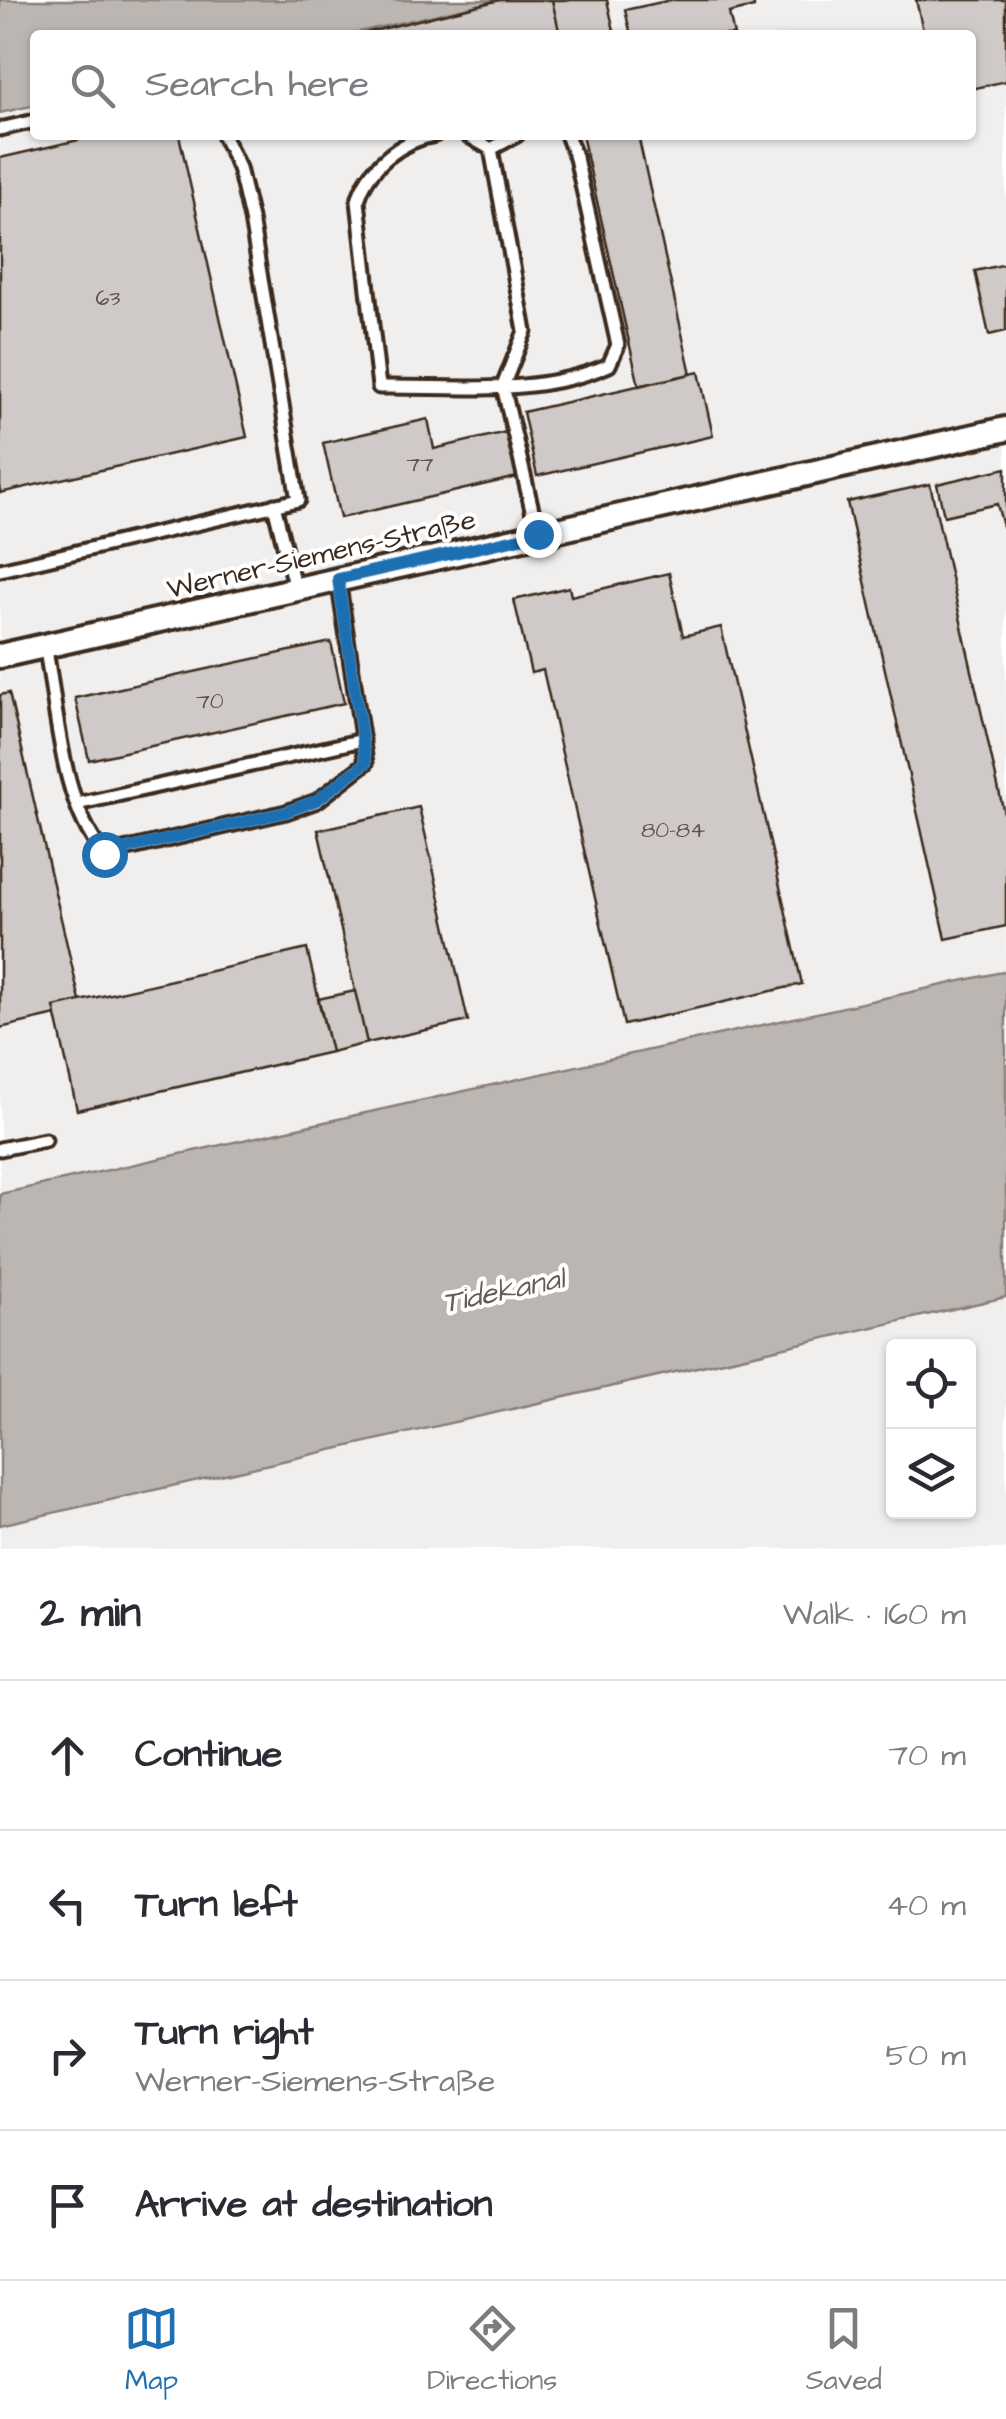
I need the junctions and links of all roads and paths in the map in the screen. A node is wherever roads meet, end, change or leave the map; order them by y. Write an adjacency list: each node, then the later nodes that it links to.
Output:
1 (30, 122): 2 (lane)
2 (0, 129)
3 (225, 140): 11 (lane)
4 (424, 140): 9 (lane)
5 (476, 140): 8 (lane)
6 (507, 140): 8 (lane)
7 (569, 140): 9 (lane)
8 (491, 148): 9 (lane)
9 (503, 386): 12 (lane)
10 (1006, 429): 12 (street, Werner-Siemens-Straße)
11 (274, 505): 13 (lane); 15 (lane)
12 (538, 534): 14 (street, Werner-Siemens-Straße)
13 (0, 570)
14 (338, 579): 15 (street, Werner-Siemens-Straße); 18 (lane)
15 (295, 589): 16 (street, Werner-Siemens-Straße)
16 (45, 646): 17 (street, Werner-Siemens-Straße); 19 (lane)
17 (0, 656)
18 (363, 740): 19 (lane); 19 (lane)
19 (77, 804)
20 (46, 1140): 21 (lane)
21 (0, 1149)

